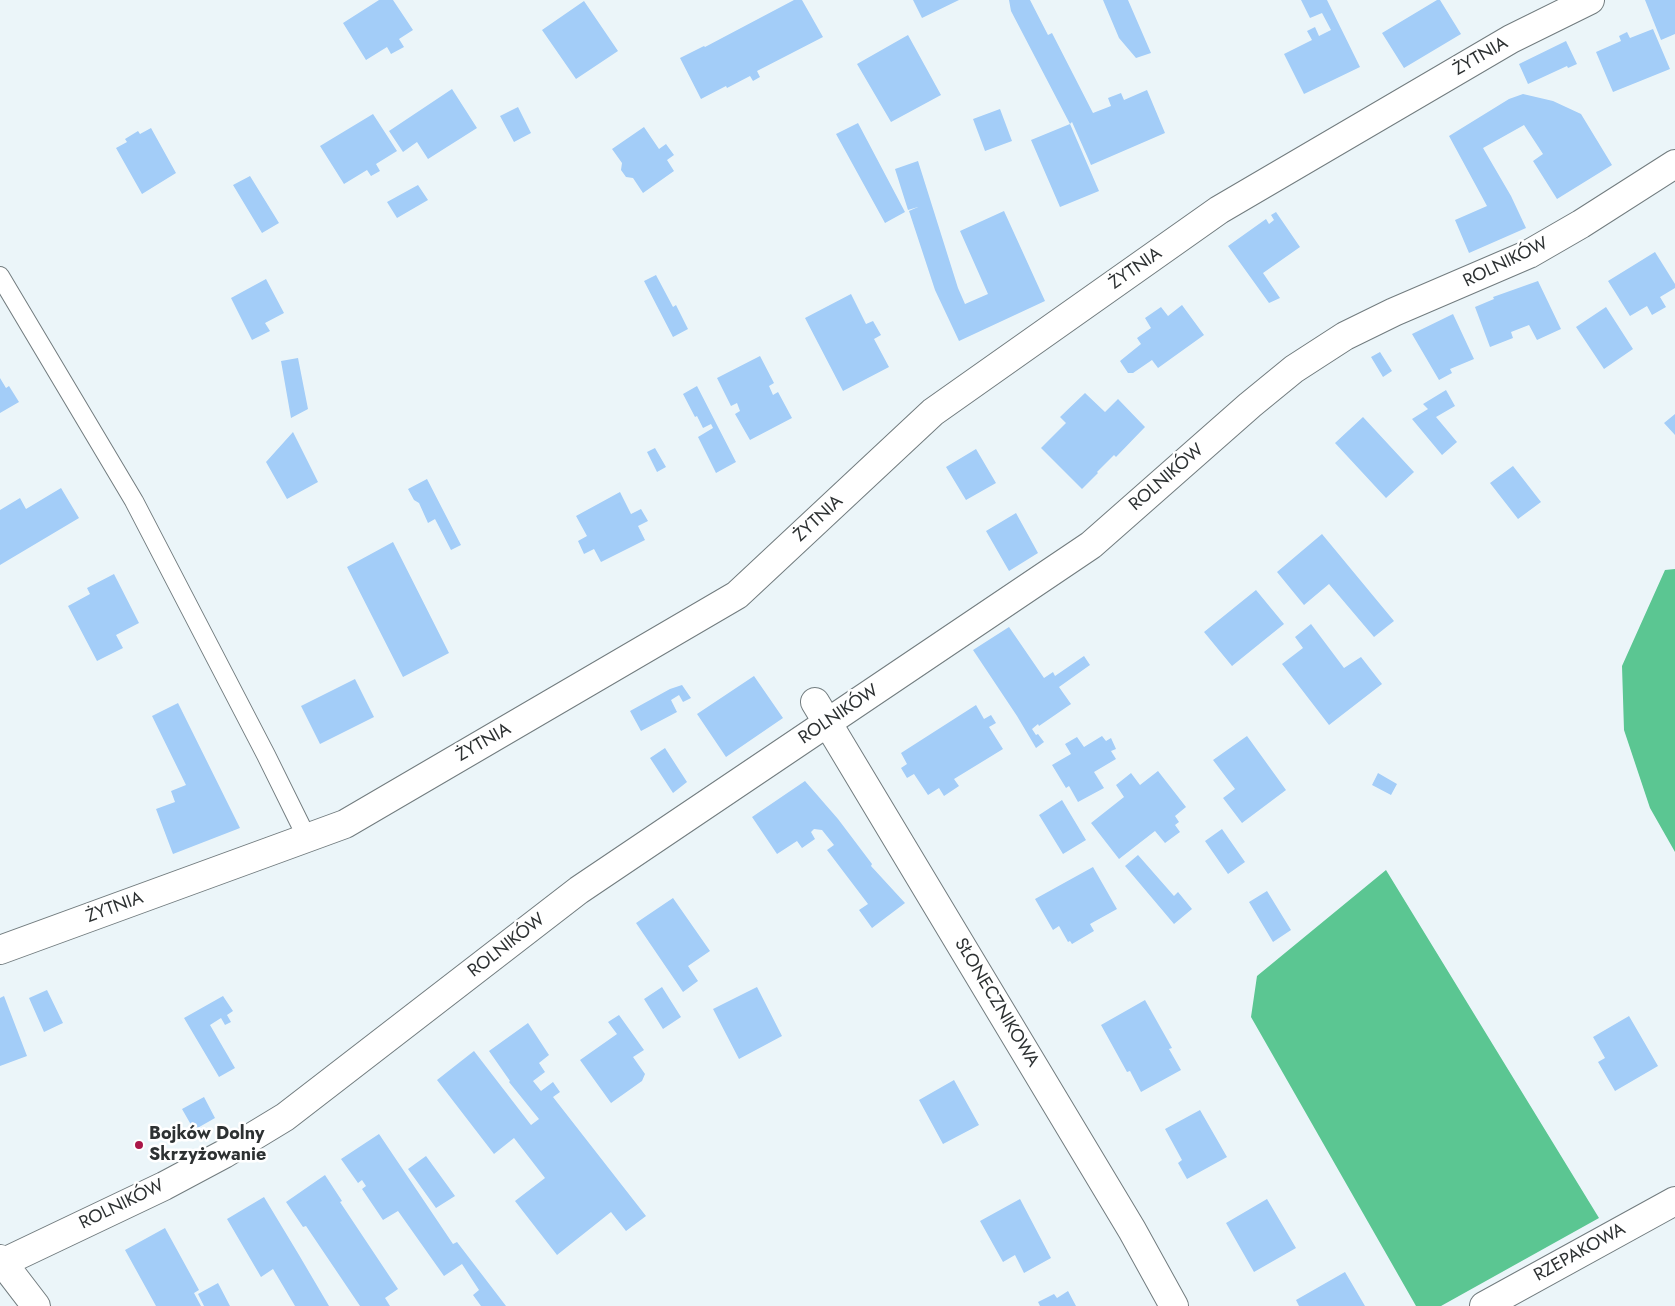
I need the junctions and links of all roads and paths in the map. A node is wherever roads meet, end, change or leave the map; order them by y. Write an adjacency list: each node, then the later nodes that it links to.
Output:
1 (1590, 0): 5 (street, ŻYTNIA)
2 (1675, 164): 4 (street, ROLNIKÓW)
3 (0, 276): 5 (lane)
4 (822, 712): 8 (street, ROLNIKÓW); 10 (street, SŁONECZNIKOWA)
5 (307, 838): 6 (street, ŻYTNIA)
6 (0, 950)
7 (1675, 1201): 11 (street, RZEPAKOWA)
8 (1, 1262): 9 (street)
9 (36, 1306)
10 (1174, 1306)
11 (1484, 1306)

